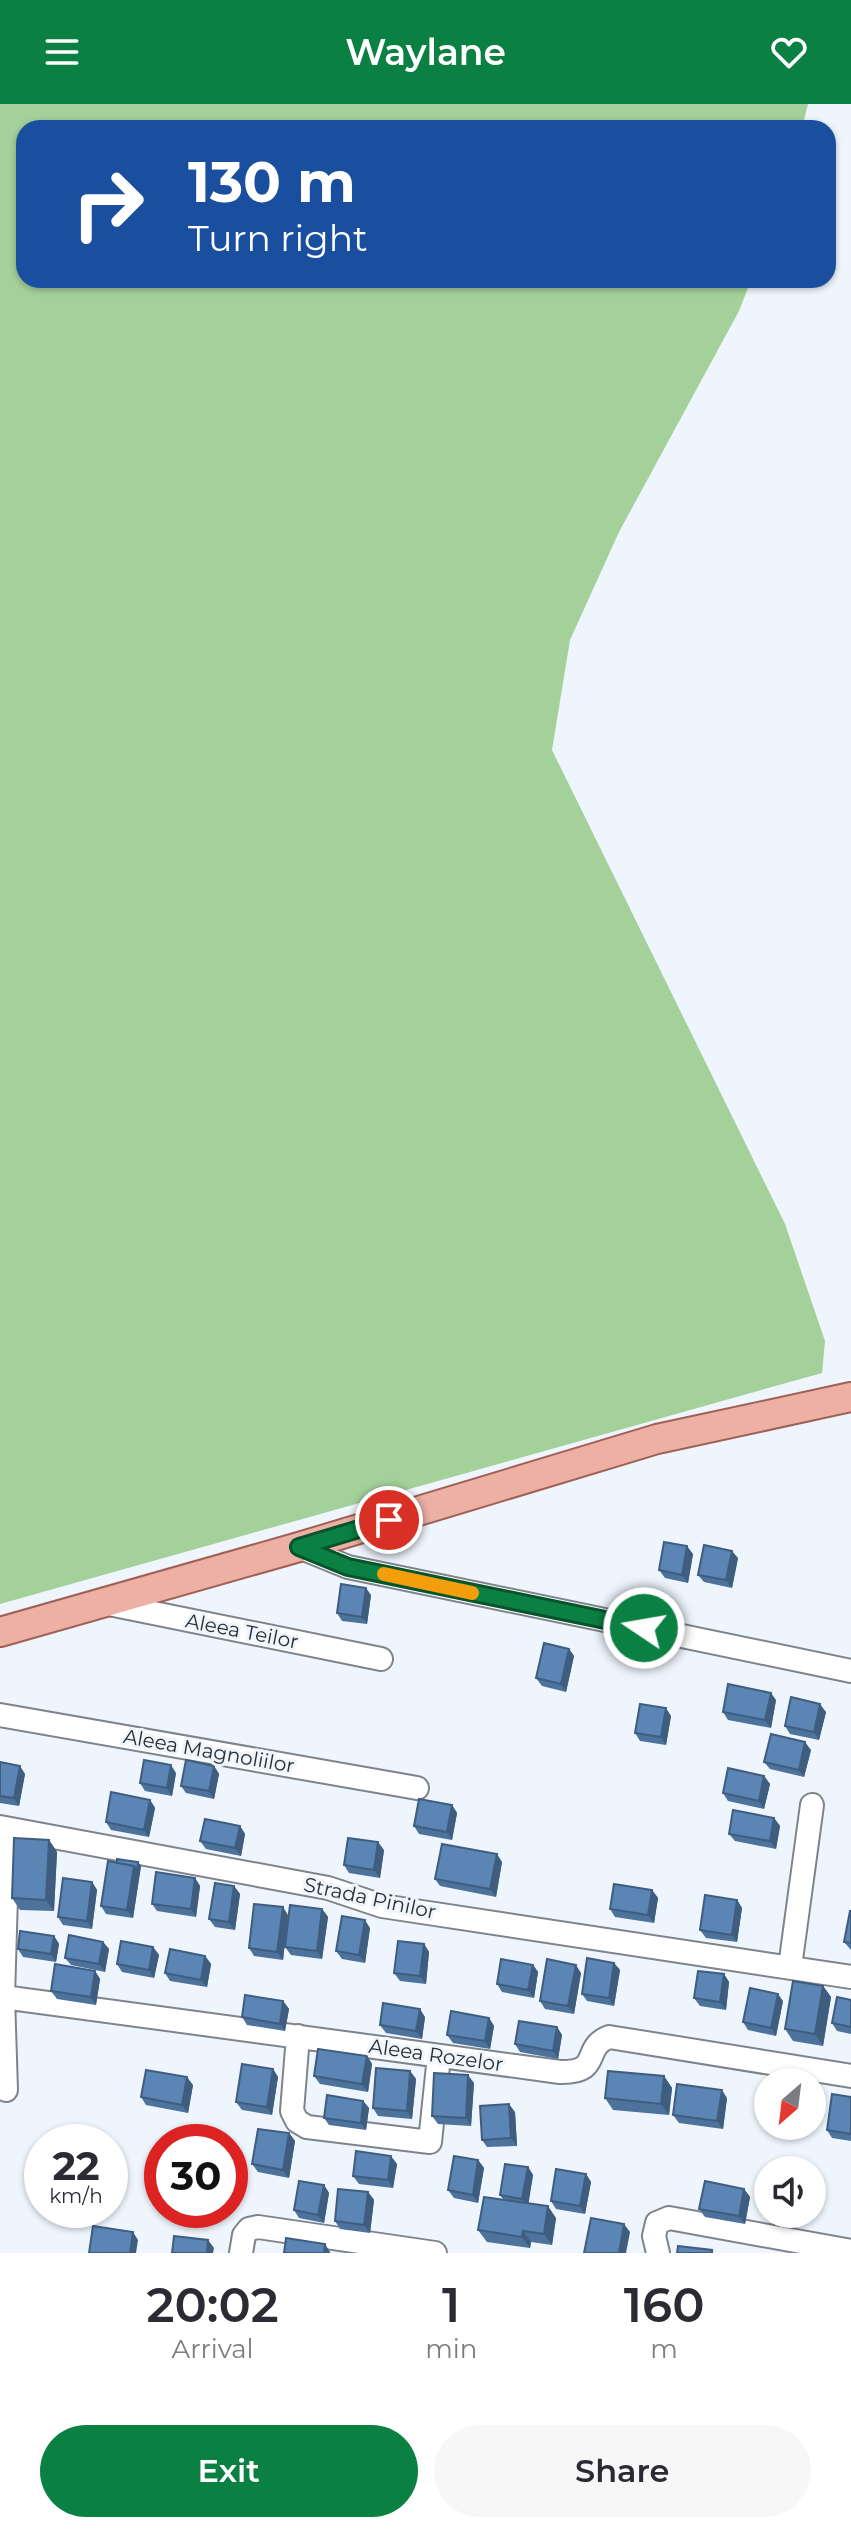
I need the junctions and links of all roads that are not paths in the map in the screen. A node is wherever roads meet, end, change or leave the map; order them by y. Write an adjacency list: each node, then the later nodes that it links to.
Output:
1 (851, 1397): 2 (main road)
2 (299, 1547): 3 (main road); 6 (street)
3 (103, 1603): 4 (main road); 5 (street, Aleea Teilor)
4 (0, 1632)
5 (381, 1659)
6 (851, 1671)
7 (0, 1715): 8 (street, Aleea Magnoliilor)
8 (417, 1788)
9 (812, 1805): 11 (street)
10 (4, 1828): 11 (street, Strada Pinilor); 13 (street)
11 (790, 1967): 12 (street, Strada Pinilor)
12 (851, 1977)
13 (3, 1997): 14 (street, Aleea Rozelor); 17 (street)
14 (298, 2036): 15 (street, Aleea Rozelor); 15 (street)
15 (439, 2056): 16 (street, Aleea Rozelor)
16 (851, 2076)
17 (6, 2090)
18 (851, 2251): 21 (street)
19 (241, 2253): 20 (street)
20 (435, 2253)
21 (658, 2253)

